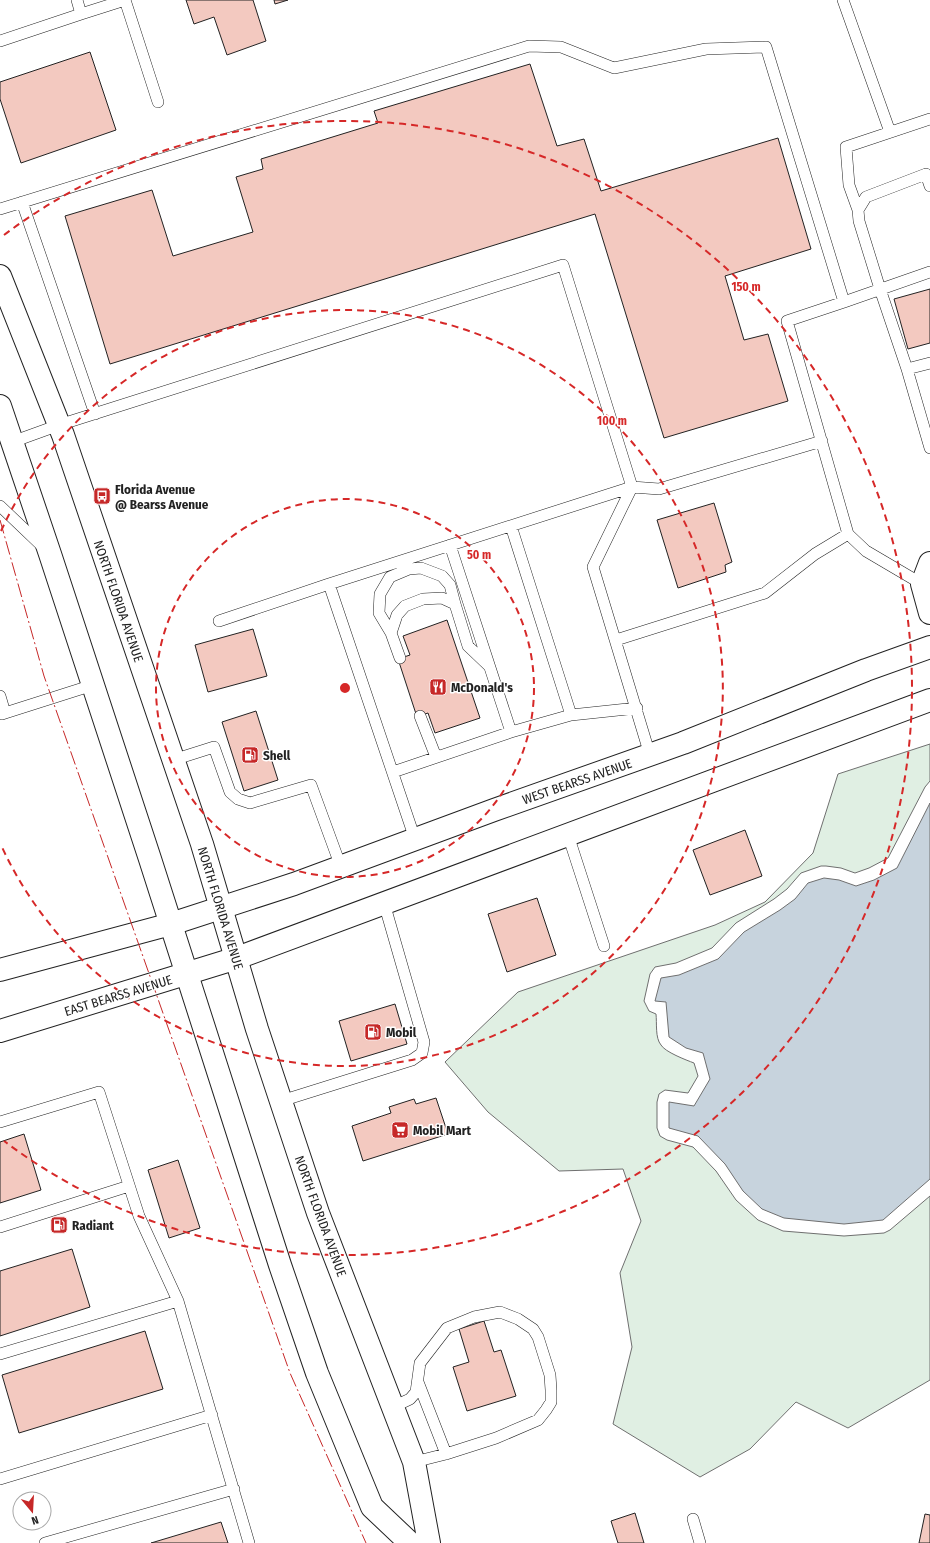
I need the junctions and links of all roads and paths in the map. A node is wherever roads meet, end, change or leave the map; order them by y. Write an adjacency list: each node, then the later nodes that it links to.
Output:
1 (76, 0): 3 (lane)
2 (843, 0): 7 (lane)
3 (81, 14): 4 (lane); 5 (lane)
4 (0, 40)
5 (158, 102)
6 (930, 119): 7 (lane)
7 (890, 132): 12 (lane)
8 (928, 173): 9 (lane); 12 (lane)
9 (930, 186)
10 (22, 202): 11 (lane); 16 (lane); 20 (lane)
11 (0, 209)
12 (858, 210): 15 (lane)
13 (930, 272): 15 (lane)
14 (0, 276): 21 (main road, NORTH FLORIDA AVENUE)
15 (880, 289): 16 (lane); 18 (lane)
16 (844, 302): 22 (lane)
17 (930, 363): 18 (lane)
18 (907, 369): 24 (lane)
19 (0, 406): 23 (main road)
20 (95, 414): 21 (lane); 25 (lane)
21 (59, 425): 23 (lane); 52 (main road, NORTH FLORIDA AVENUE)
22 (822, 441): 25 (lane); 28 (lane)
23 (12, 442): 30 (main road)
24 (930, 448)
25 (632, 487): 27 (lane); 38 (lane)
26 (0, 506): 30 (lane)
27 (511, 526): 29 (lane); 47 (lane)
28 (848, 534): 33 (lane); 38 (lane)
29 (450, 545): 32 (lane); 41 (lane)
30 (50, 554): 42 (main road)
31 (930, 563): 33 (main road)
32 (329, 584): 36 (lane); 53 (lane)
33 (922, 584): 35 (main road)
34 (455, 604): 37 (lane); 37 (lane); 41 (lane)
35 (930, 613)
36 (219, 621)
37 (392, 633): 40 (lane)
38 (616, 640): 45 (lane)
39 (930, 647): 50 (main road, WEST BEARSS AVENUE)
40 (400, 658)
41 (490, 666): 49 (lane)
42 (93, 686): 46 (lane); 59 (main road)
43 (0, 696): 46 (lane)
44 (930, 700): 54 (main road)
45 (637, 708): 47 (lane); 50 (lane)
46 (2, 713)
47 (571, 715): 49 (lane)
48 (420, 716): 51 (lane)
49 (511, 732): 51 (lane)
50 (650, 755): 55 (main road, WEST BEARSS AVENUE)
51 (436, 757): 53 (lane)
52 (173, 760): 56 (lane); 58 (main road, NORTH FLORIDA AVENUE)
53 (393, 772): 55 (lane)
54 (568, 835): 57 (main road); 60 (lane)
55 (415, 839): 56 (main road, WEST BEARSS AVENUE)
56 (341, 867): 58 (main road, WEST BEARSS AVENUE)
57 (384, 903): 61 (main road); 65 (lane)
58 (222, 908): 59 (main road); 61 (main road, NORTH FLORIDA AVENUE)
59 (171, 924): 62 (main road); 63 (main road)
60 (604, 946)
61 (237, 958): 63 (main road, EAST BEARSS AVENUE); 65 (main road, NORTH FLORIDA AVENUE)
62 (0, 970)
63 (187, 974): 64 (main road, EAST BEARSS AVENUE); 81 (main road)
64 (0, 1031)
65 (281, 1100): 72 (main road, NORTH FLORIDA AVENUE)
66 (0, 1122): 67 (lane)
67 (129, 1186): 68 (lane); 69 (lane)
68 (0, 1227)
69 (178, 1301): 70 (lane); 73 (lane)
70 (0, 1354)
71 (418, 1382): 72 (lane); 74 (lane); 74 (lane)
72 (393, 1406): 75 (main road, NORTH FLORIDA AVENUE)
73 (212, 1415): 76 (lane); 77 (lane)
74 (446, 1454): 75 (lane)
75 (414, 1462): 82 (main road, NORTH FLORIDA AVENUE)
76 (0, 1479)
77 (234, 1489): 79 (lane); 80 (lane)
78 (693, 1519): 83 (lane)
79 (45, 1543)
80 (249, 1543)
81 (410, 1543)
82 (429, 1543)
83 (700, 1543)

